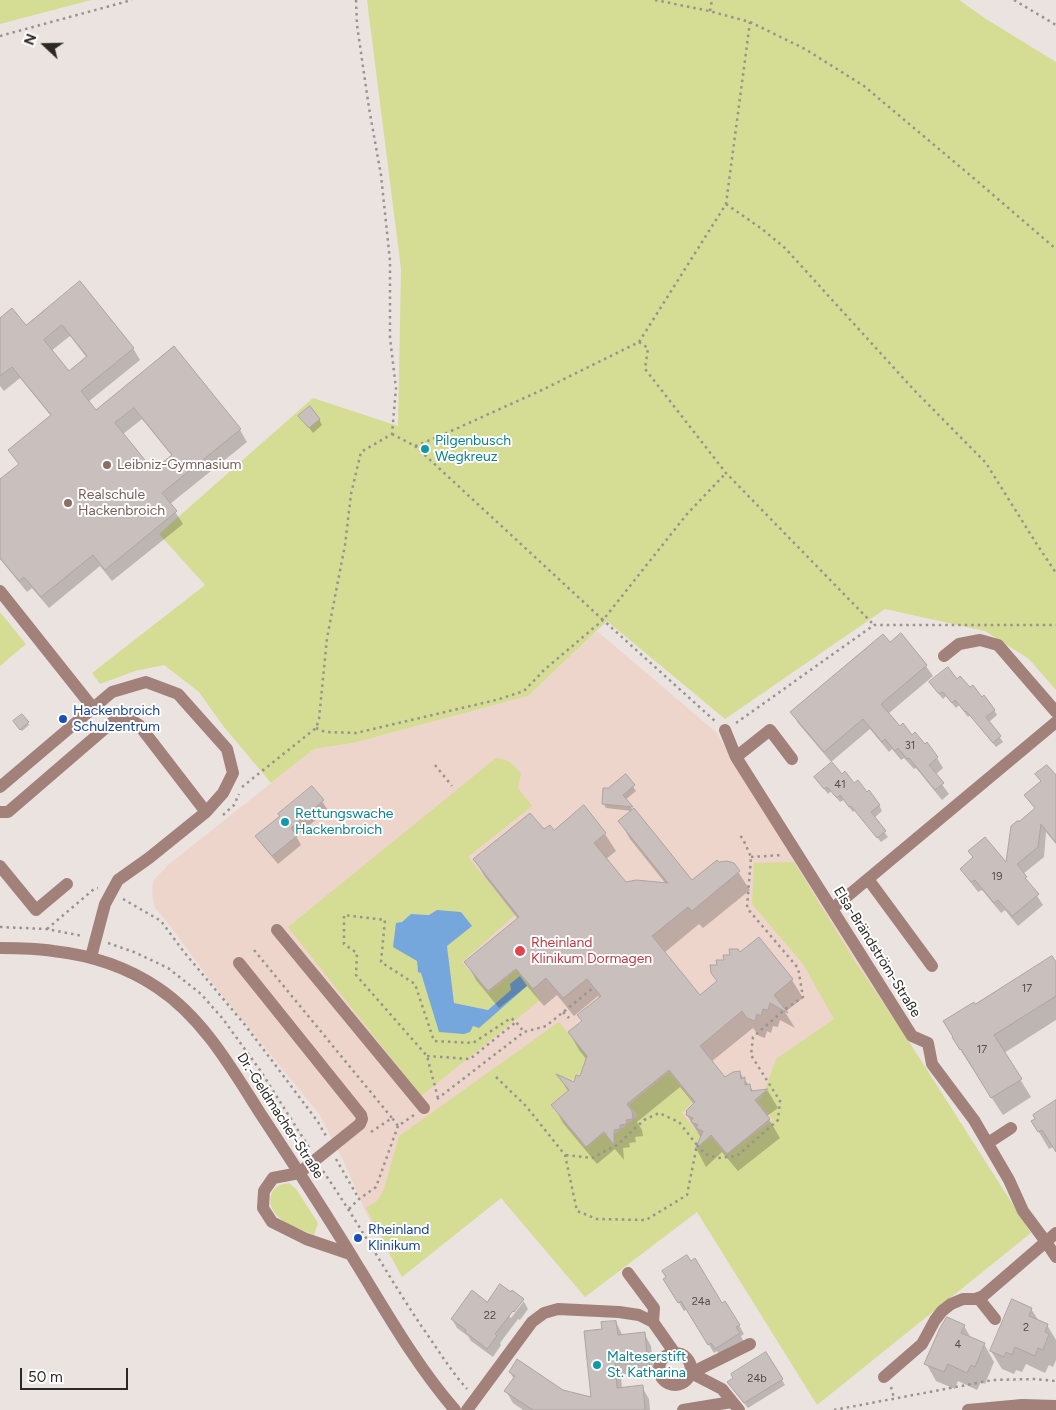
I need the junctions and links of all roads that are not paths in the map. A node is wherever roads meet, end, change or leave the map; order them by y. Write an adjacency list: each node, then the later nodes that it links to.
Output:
1 (0, 591): 3 (street)
2 (944, 656): 4 (street)
3 (93, 708): 9 (street); 11 (street)
4 (1056, 712)
5 (1056, 722): 13 (street)
6 (725, 730): 7 (street, Elsa-Brändström-Straße)
7 (736, 757): 8 (street); 15 (street, Elsa-Brändström-Straße)
8 (792, 759)
9 (0, 786)
10 (0, 812): 11 (street)
11 (206, 812): 18 (street)
12 (0, 866): 14 (street)
13 (868, 878): 15 (street); 20 (street)
14 (67, 884)
15 (832, 909): 23 (street, Elsa-Brändström-Straße)
16 (277, 930): 21 (street)
17 (0, 948): 18 (street, Dr.-Geldmacher-Straße)
18 (91, 957): 24 (street, Dr.-Geldmacher-Straße)
19 (240, 963): 24 (street)
20 (932, 966)
21 (424, 1108)
22 (1011, 1128): 23 (street)
23 (988, 1143): 25 (street, Elsa-Brändström-Straße)
24 (299, 1173): 26 (street, Dr.-Geldmacher-Straße); 26 (street)
25 (1051, 1238): 27 (street, Elsa-Brändström-Straße); 29 (street)
26 (350, 1254): 38 (street, Dr.-Geldmacher-Straße)
27 (1056, 1257)
28 (628, 1273): 31 (street)
29 (979, 1299): 30 (street); 35 (street)
30 (995, 1319)
31 (653, 1322): 33 (street); 39 (street)
32 (750, 1344): 34 (street)
33 (674, 1352): 34 (street); 34 (street)
34 (691, 1373): 36 (street)
35 (884, 1376)
36 (735, 1406): 40 (street)
37 (1056, 1406): 41 (street)
38 (455, 1410)
39 (467, 1410)
40 (683, 1410)
41 (968, 1410)

